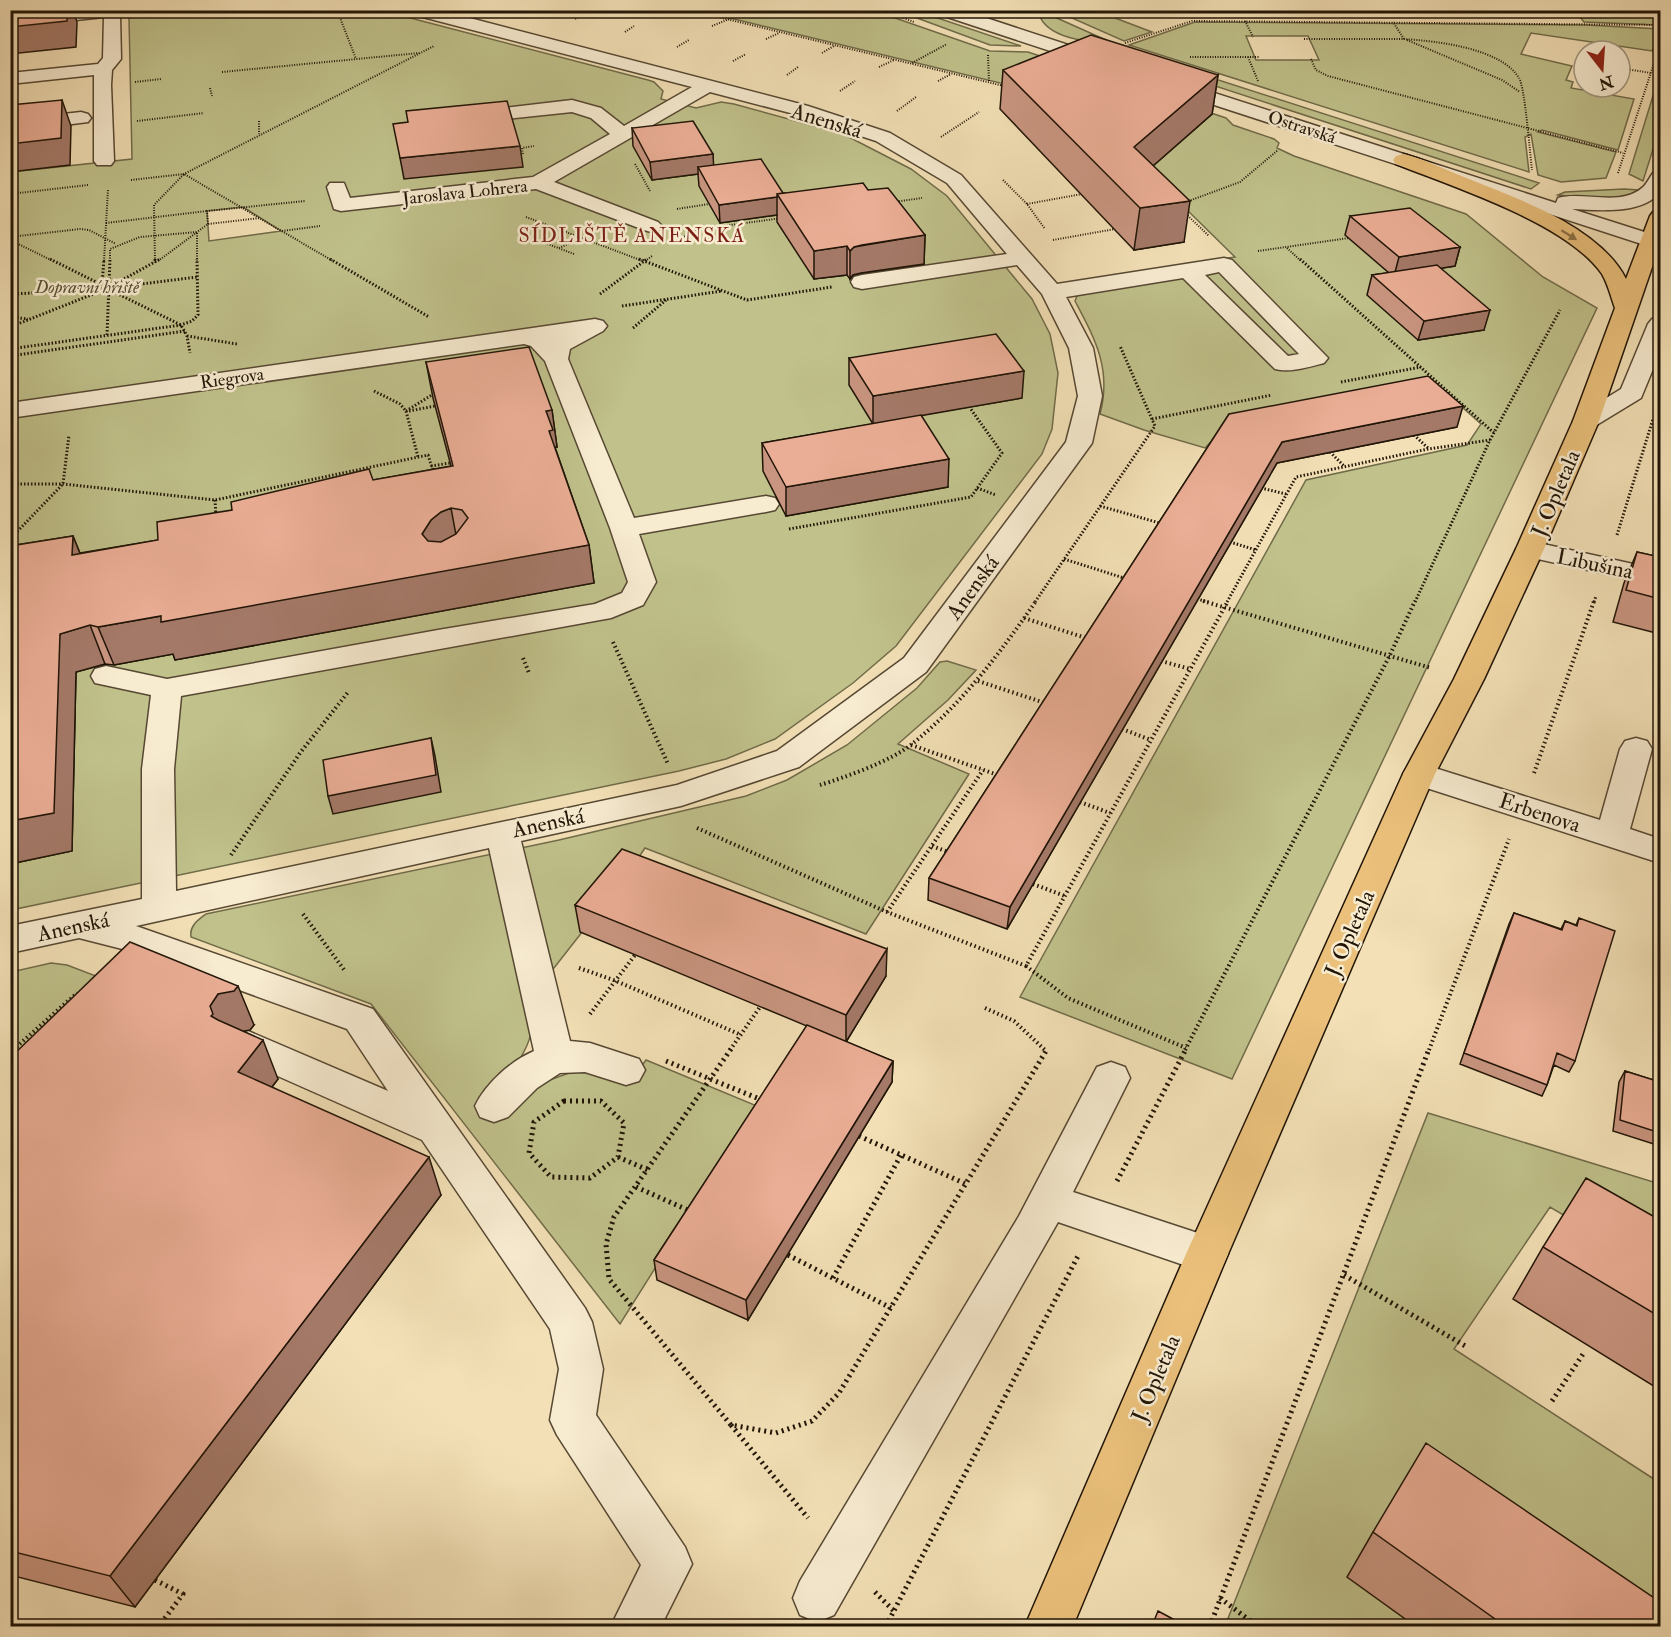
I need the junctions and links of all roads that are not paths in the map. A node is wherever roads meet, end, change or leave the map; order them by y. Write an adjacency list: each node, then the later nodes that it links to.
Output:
1 (944, 10): 6 (street)
2 (999, 10): 6 (street)
3 (118, 11): 5 (street); 9 (street)
4 (421, 11): 12 (street, Anenská)
5 (88, 12): 7 (street)
6 (974, 21): 8 (street)
7 (10, 22)
8 (1117, 67)
9 (102, 77): 11 (street); 13 (street); 19 (street)
10 (1149, 78): 18 (street, Ostravská)
11 (10, 79)
12 (707, 86): 17 (street, Jaroslava Lohrera); 27 (street, Anenská)
13 (10, 95)
14 (81, 118): 16 (street)
15 (443, 120): 17 (street)
16 (10, 126)
17 (625, 133): 21 (street, Jaroslava Lohrera)
18 (1403, 160): 23 (street, Ostravská); 31 (main road, one-way to 31)
19 (104, 161)
20 (1660, 177): 23 (street)
21 (538, 183): 22 (street, Jaroslava Lohrera); 25 (street)
22 (339, 196)
23 (1527, 200): 26 (street, Ostravská)
24 (1660, 216): 26 (main road, J. Opletala)
25 (651, 226)
26 (1656, 242): 31 (main road, J. Opletala)
27 (1022, 258): 29 (street); 30 (street, Anenská)
28 (1189, 271): 28 (street); 30 (street)
29 (862, 282)
30 (1052, 292): 45 (street, Anenská)
31 (1627, 309): 36 (main road, J. Opletala)
32 (1660, 324): 36 (street)
33 (525, 337): 34 (street); 34 (street, Riegrova); 35 (street, Riegrova)
34 (556, 359): 38 (street)
35 (10, 411)
36 (1586, 421): 39 (main road, J. Opletala)
37 (766, 504): 38 (street)
38 (624, 528): 42 (street)
39 (1530, 549): 40 (street, Libušina); 44 (main road, J. Opletala)
40 (1660, 578)
41 (106, 676): 42 (street)
42 (167, 689): 48 (street)
43 (1636, 749): 46 (street)
44 (1419, 774): 46 (street, Erbenova); 58 (main road, J. Opletala)
45 (502, 832): 48 (street, Anenská); 52 (street)
46 (1612, 835): 47 (street, Erbenova)
47 (1660, 851)
48 (159, 907): 49 (street, Anenská)
49 (77, 925): 50 (street, Anenská); 56 (street)
50 (10, 940)
51 (248, 1046): 56 (street)
52 (555, 1058): 53 (street); 55 (street)
53 (626, 1070)
54 (1111, 1078): 57 (street)
55 (494, 1106)
56 (434, 1128): 60 (street)
57 (1048, 1201): 58 (street); 59 (street)
58 (1207, 1254): 61 (main road, J. Opletala)
59 (817, 1598)
60 (635, 1626)
61 (1049, 1626)

